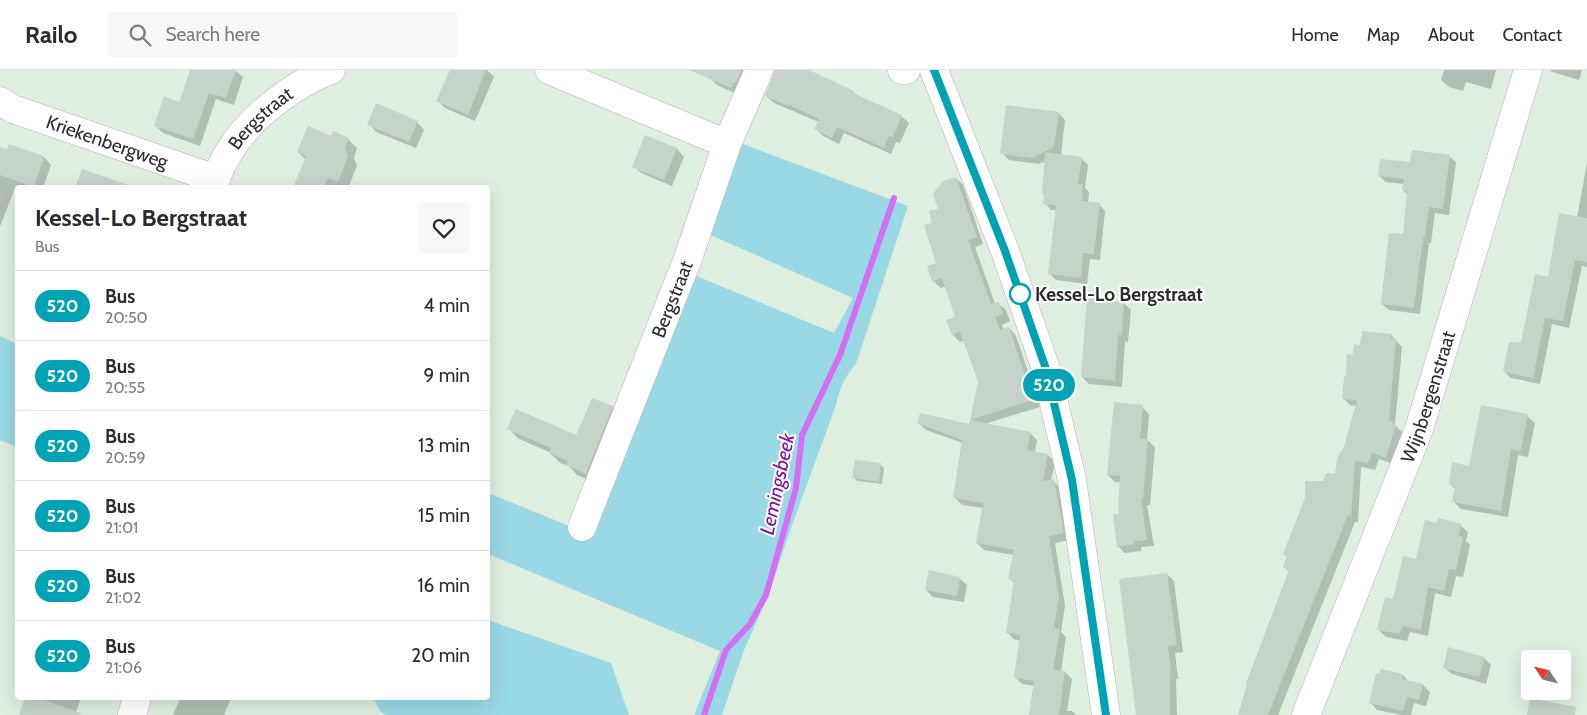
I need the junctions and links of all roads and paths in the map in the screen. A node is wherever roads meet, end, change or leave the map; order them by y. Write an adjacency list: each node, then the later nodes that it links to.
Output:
1 (331, 70): 10 (street, Bergstraat)
2 (549, 70): 9 (street)
3 (759, 70): 9 (street, Bergstraat)
4 (902, 70): 5 (street)
5 (906, 70)
6 (934, 70): 14 (street)
7 (1528, 70): 15 (street, Wijnbergenstraat)
8 (0, 101): 10 (street, Kriekenbergweg)
9 (727, 144): 11 (street, Bergstraat)
10 (215, 183)
11 (582, 527)
12 (136, 700): 13 (street)
13 (132, 715)
14 (1106, 715)
15 (1306, 715)

